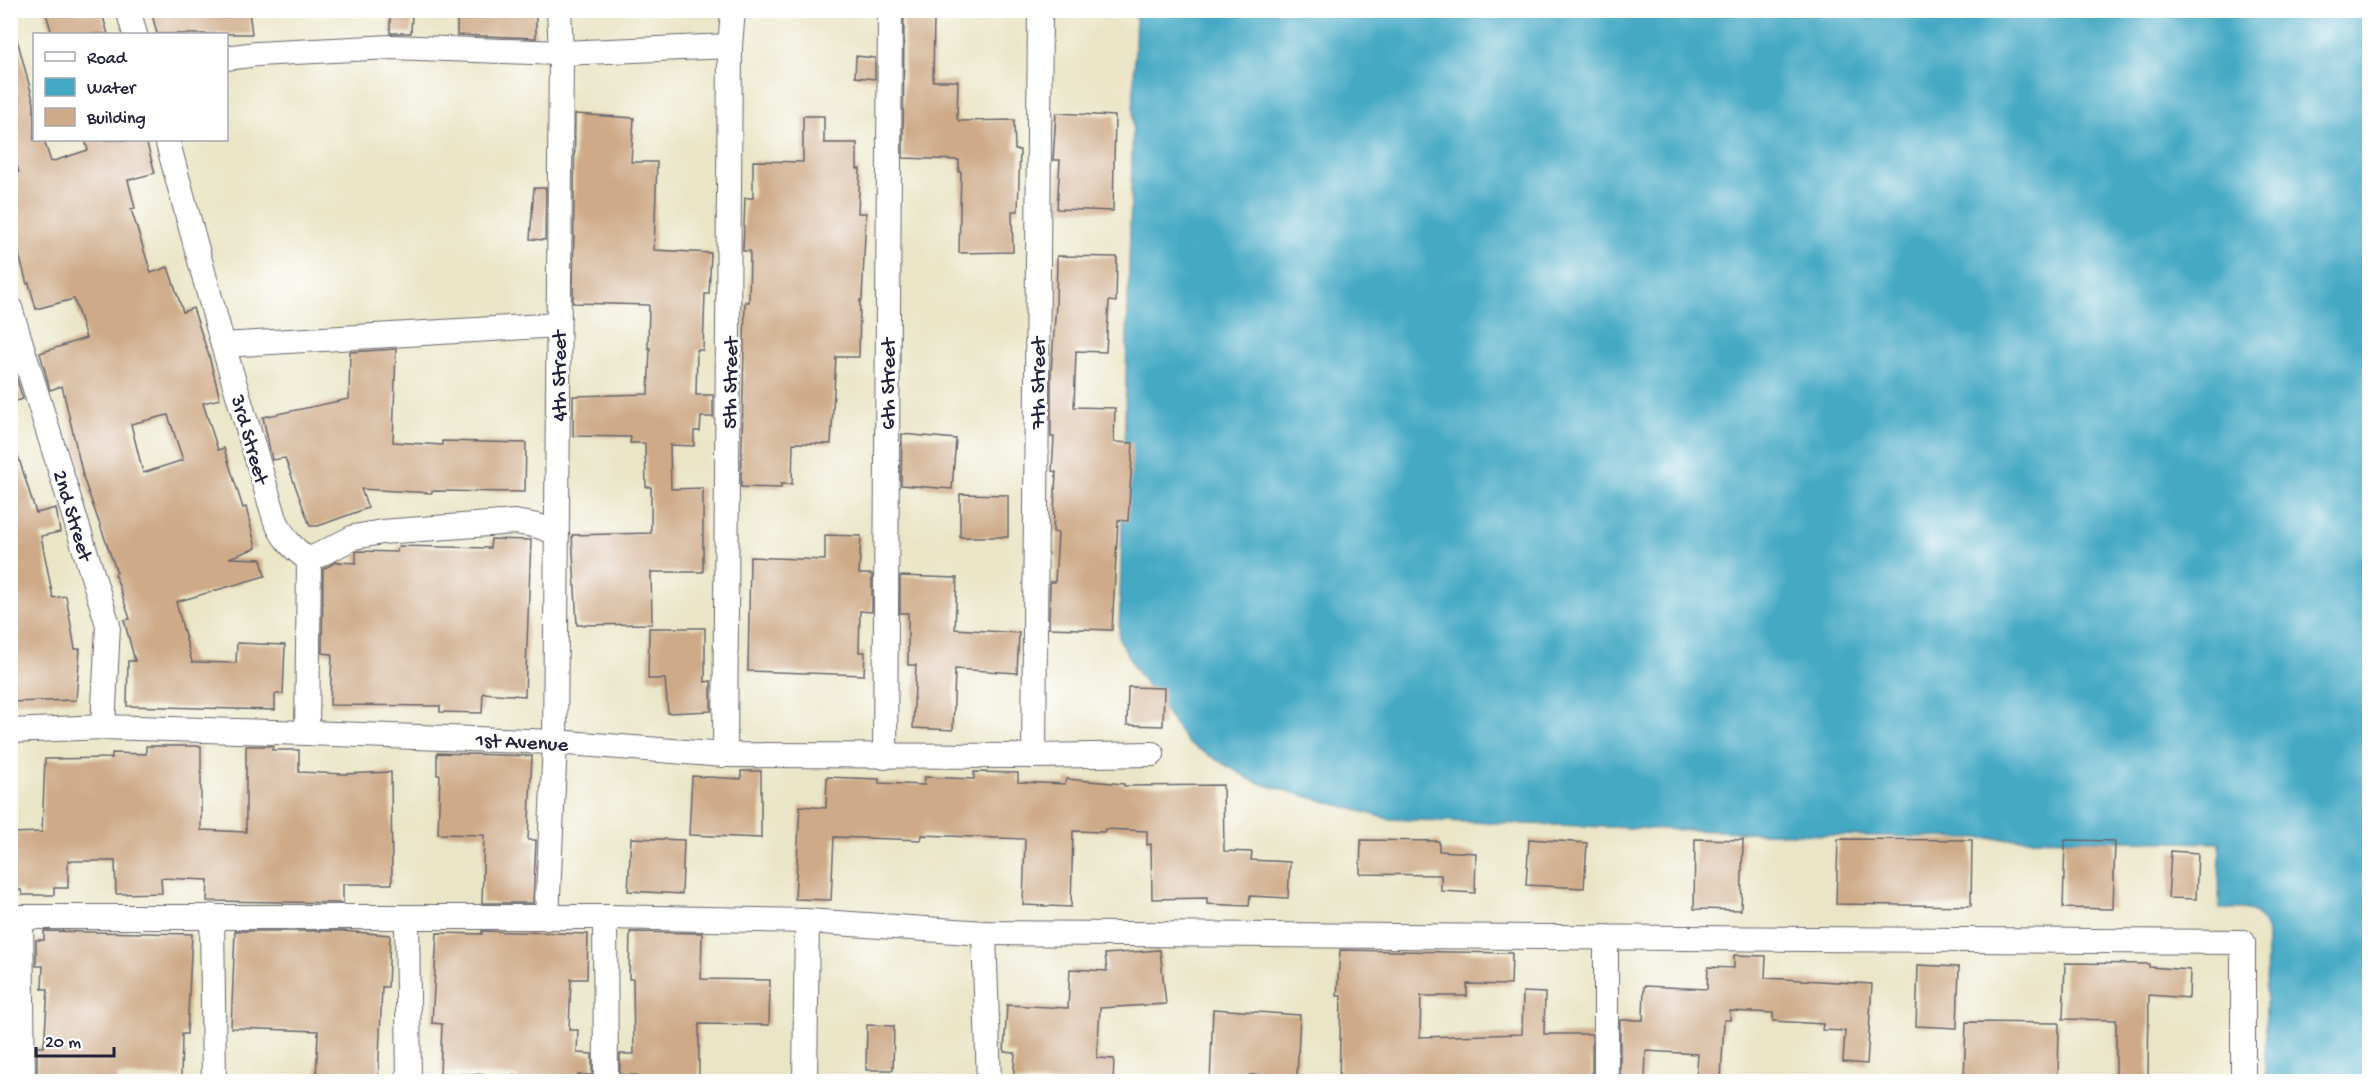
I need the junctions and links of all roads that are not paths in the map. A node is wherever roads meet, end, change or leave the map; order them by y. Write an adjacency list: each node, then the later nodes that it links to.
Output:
1 (128, 10): 6 (street)
2 (559, 10): 8 (street, 4th Street)
3 (733, 10): 7 (street, 5th Street)
4 (890, 10): 23 (street, 6th Street)
5 (1040, 10): 22 (street, 7th Street)
6 (135, 33)
7 (730, 46): 8 (street); 21 (street, 5th Street)
8 (561, 53): 9 (street); 12 (street, 4th Street)
9 (228, 58)
10 (167, 141): 13 (street, 3rd Street)
11 (10, 308): 16 (street, 2nd Street)
12 (558, 325): 13 (street); 14 (street, 4th Street)
13 (223, 345): 15 (street, 3rd Street)
14 (557, 533): 15 (street); 19 (street, 4th Street)
15 (309, 560): 18 (street)
16 (103, 727): 17 (street, 1st Avenue); 18 (street, 1st Avenue)
17 (10, 731)
18 (307, 733): 19 (street, 1st Avenue)
19 (555, 742): 21 (street, 1st Avenue); 28 (street, 4th Street)
20 (1152, 754): 22 (street, 1st Avenue)
21 (725, 755): 23 (street, 1st Avenue)
22 (1034, 756): 23 (street, 1st Avenue)
23 (885, 757)
24 (212, 916): 25 (street); 27 (street); 33 (street)
25 (16, 917): 32 (street)
26 (605, 917): 28 (street); 29 (street); 35 (street)
27 (407, 918): 28 (street); 34 (street)
28 (547, 918)
29 (807, 921): 30 (street); 36 (street)
30 (984, 933): 31 (street); 37 (street)
31 (1606, 937): 38 (street); 39 (street)
32 (23, 1082)
33 (214, 1082)
34 (409, 1082)
35 (606, 1082)
36 (805, 1082)
37 (988, 1082)
38 (1606, 1082)
39 (2243, 1082)

